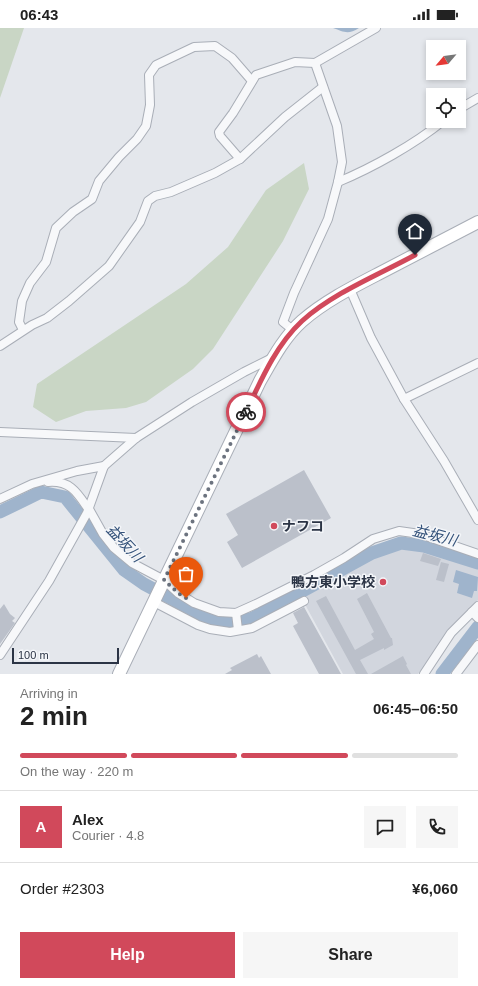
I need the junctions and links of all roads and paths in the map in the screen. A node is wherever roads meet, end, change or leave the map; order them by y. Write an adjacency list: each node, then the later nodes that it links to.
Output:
1 (376, 28): 2 (street)
2 (315, 63): 3 (street); 4 (street)
3 (252, 81): 8 (street); 12 (street)
4 (323, 87): 8 (street); 9 (street)
5 (478, 98): 6 (street)
6 (466, 106)
7 (435, 128): 9 (street)
8 (240, 159): 12 (street)
9 (338, 182): 13 (street)
10 (478, 222): 11 (main road)
11 (350, 289): 13 (main road); 17 (street)
12 (23, 330): 14 (street)
13 (294, 330): 15 (main road)
14 (0, 346)
15 (274, 358): 19 (street); 26 (main road)
16 (478, 363): 17 (street)
17 (404, 399): 24 (street)
18 (0, 432): 19 (street)
19 (136, 438): 20 (street)
20 (104, 466): 21 (street); 23 (street)
21 (32, 484): 22 (street); 23 (street)
22 (0, 499)
23 (88, 511): 26 (street); 33 (street)
24 (478, 520)
25 (478, 554): 29 (street)
26 (164, 582): 27 (main road); 29 (street)
27 (155, 599): 31 (street); 34 (main road)
28 (304, 601): 31 (street)
29 (236, 613): 31 (street)
30 (476, 613): 35 (street)
31 (238, 630)
32 (478, 645): 36 (street)
33 (0, 655)
34 (119, 674)
35 (424, 674)
36 (456, 674)

